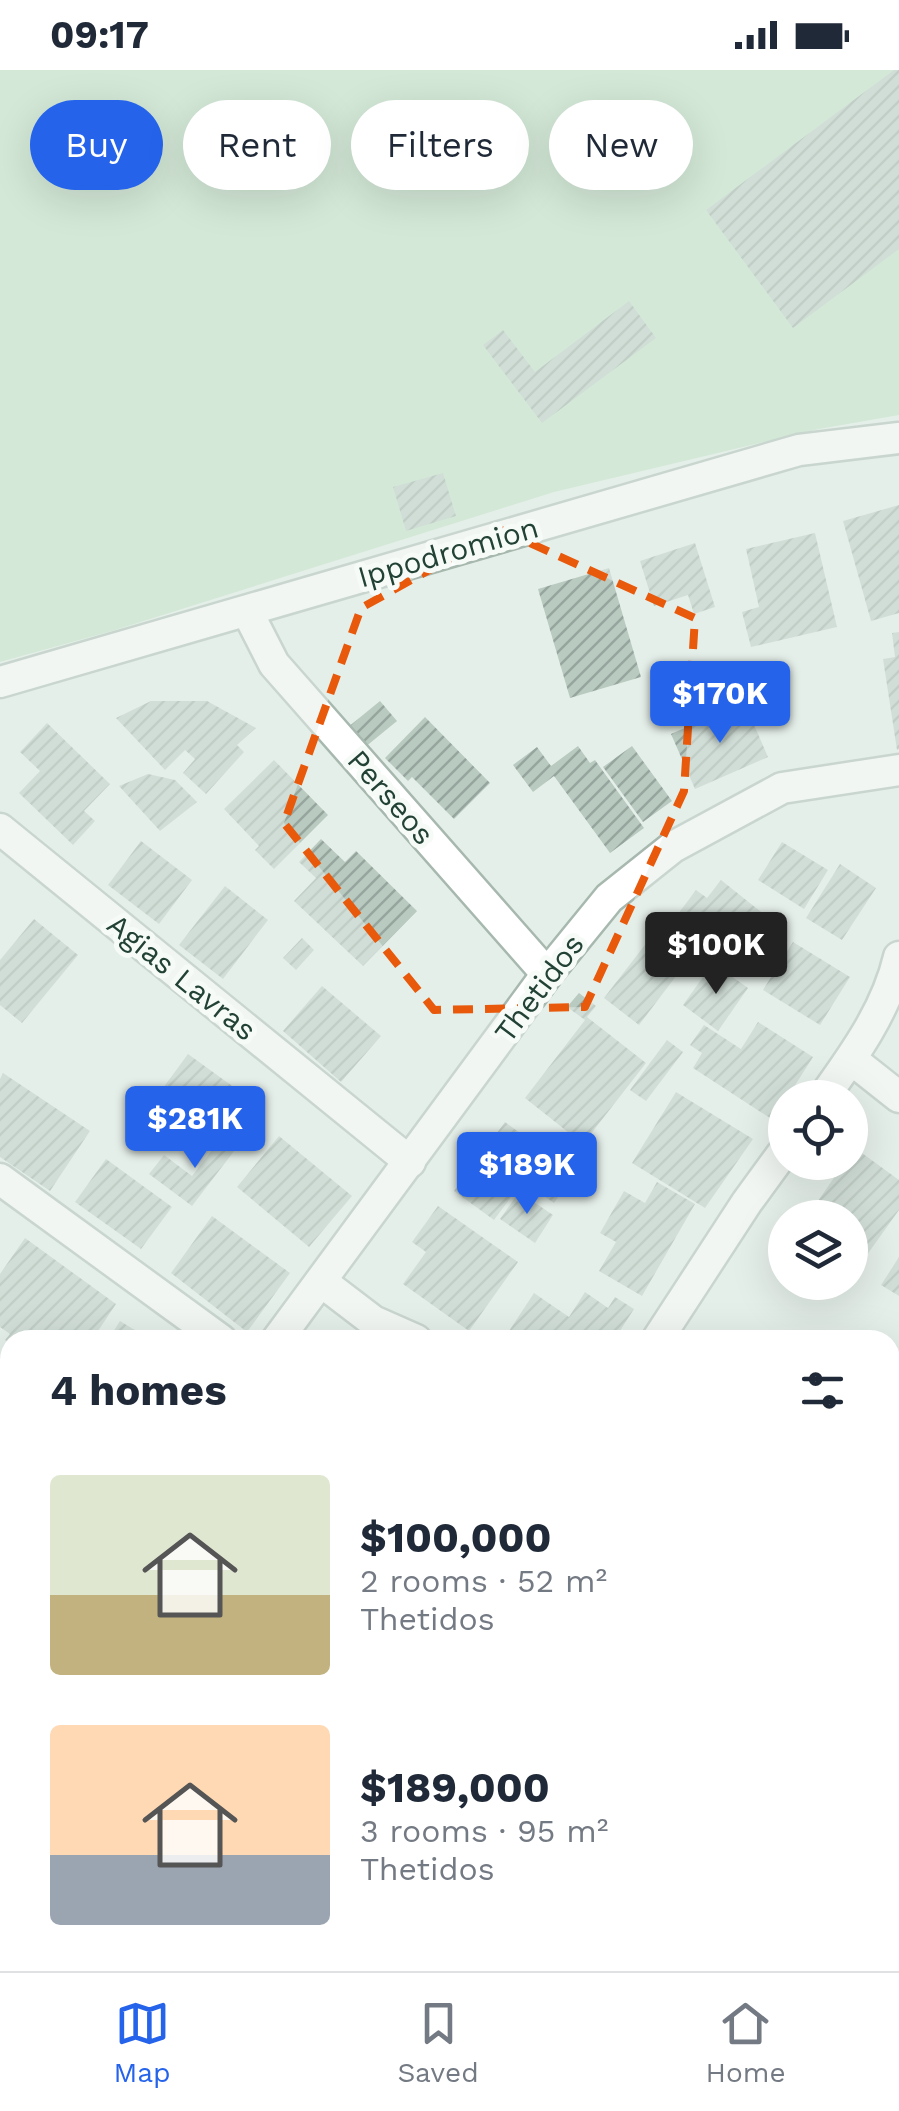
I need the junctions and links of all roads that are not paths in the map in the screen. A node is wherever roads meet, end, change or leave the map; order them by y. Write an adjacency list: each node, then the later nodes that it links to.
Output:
1 (899, 438): 2 (street, Ippodromion)
2 (247, 611): 3 (street, Ippodromion); 7 (street, Perseos)
3 (0, 682)
4 (899, 770): 7 (street, Thetidos)
5 (0, 829): 11 (street, Agias Lavras)
6 (899, 957): 8 (street)
7 (547, 974): 11 (street, Thetidos)
8 (851, 1060): 9 (street); 10 (street)
9 (836, 1080)
10 (899, 1097)
11 (410, 1162): 14 (street, Thetidos)
12 (768, 1173): 18 (street)
13 (0, 1179): 15 (street)
14 (322, 1282): 16 (street, Thetidos); 17 (street)
15 (206, 1330)
16 (285, 1330)
17 (393, 1330)
18 (664, 1330)

